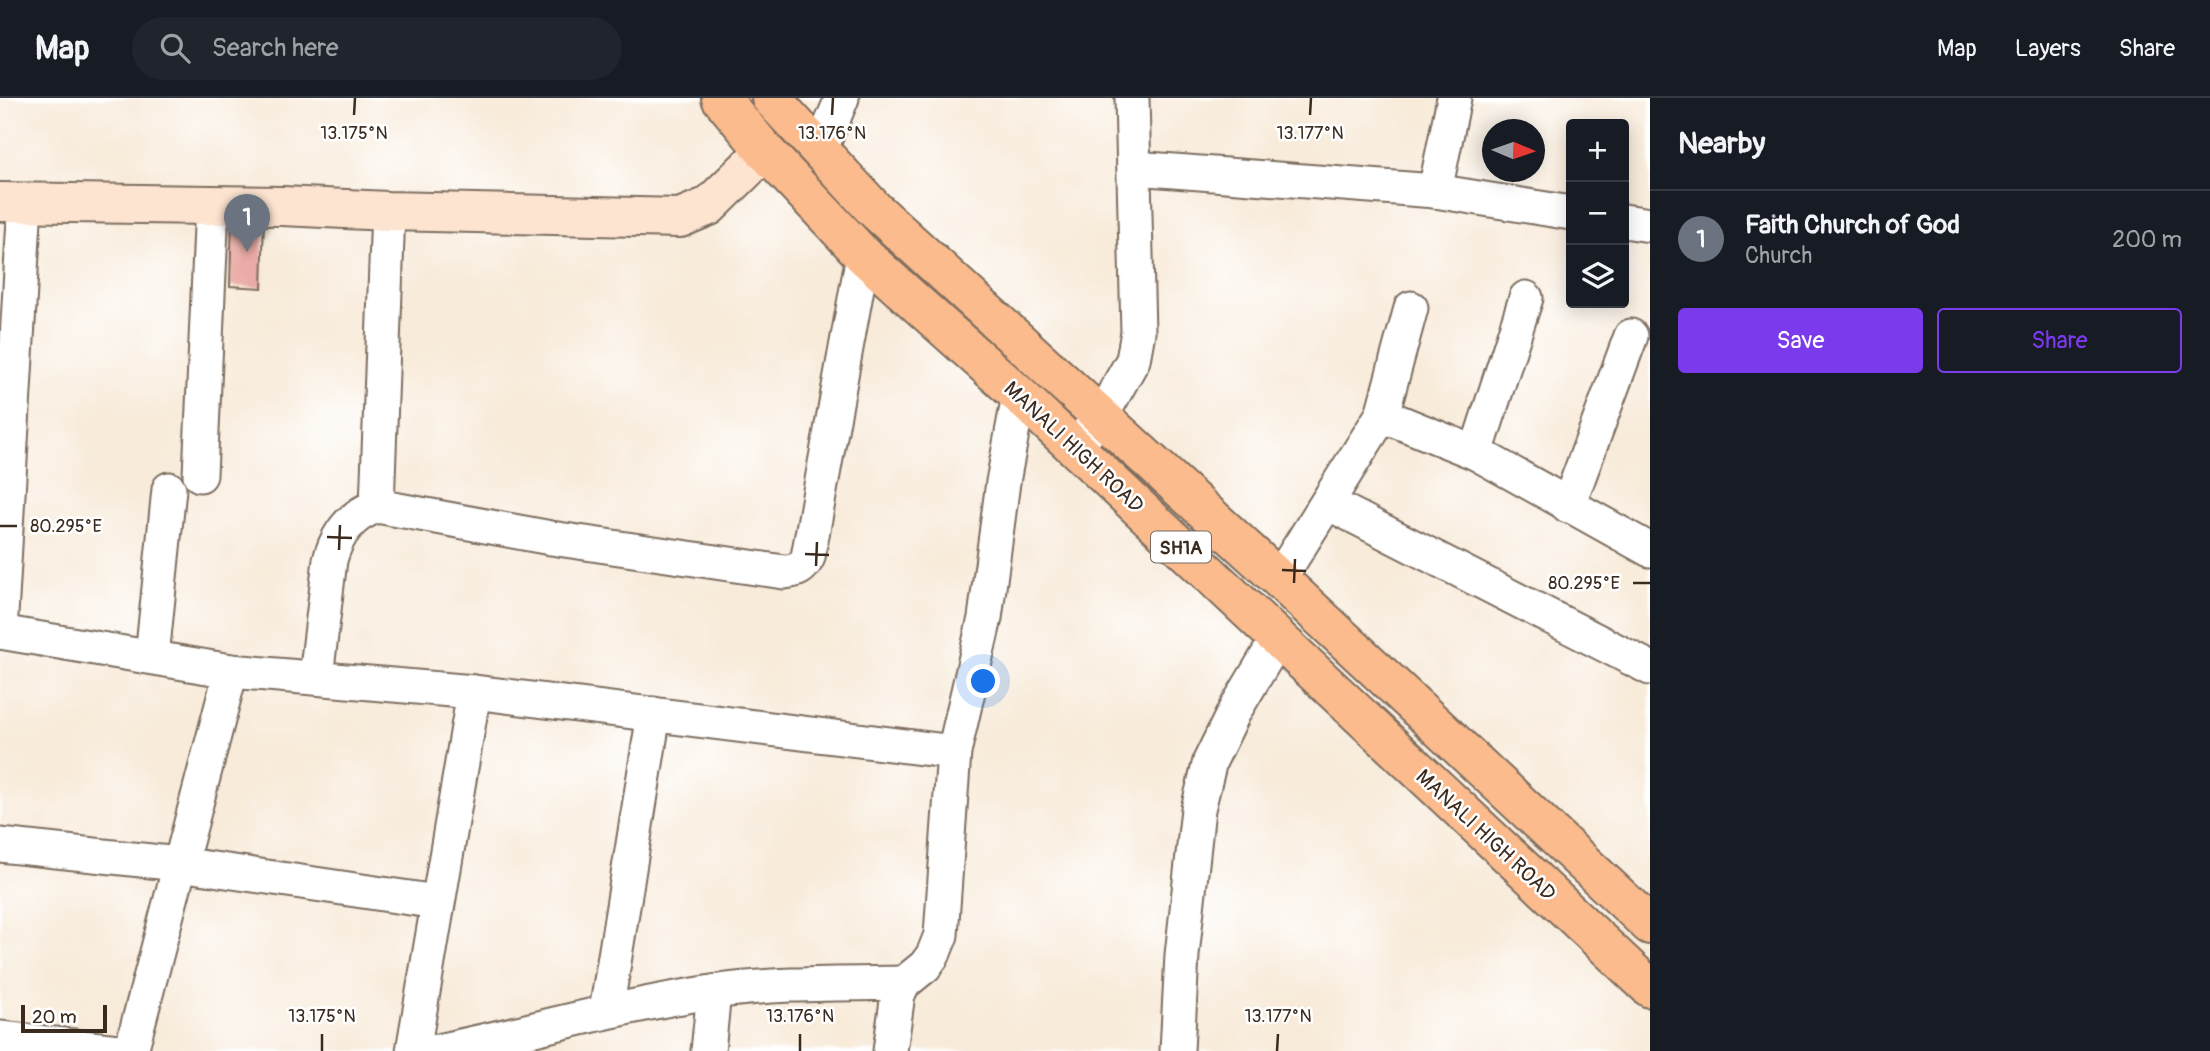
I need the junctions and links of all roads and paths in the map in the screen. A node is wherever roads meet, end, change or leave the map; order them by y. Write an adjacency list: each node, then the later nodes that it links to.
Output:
1 (721, 98): 6 (main road, MANALI HIGH ROAD / SH1A)
2 (771, 98): 7 (main road, MANALI HIGH ROAD / SH1A)
3 (842, 98): 7 (street)
4 (1132, 98): 8 (street)
5 (1454, 98): 9 (street)
6 (765, 151): 12 (street); 16 (main road, MANALI HIGH ROAD / SH1A)
7 (820, 151): 22 (main road, MANALI HIGH ROAD / SH1A)
8 (1135, 168): 9 (street); 22 (street)
9 (1435, 191): 13 (street)
10 (12, 202): 11 (street); 32 (street)
11 (212, 205): 12 (street); 25 (street)
12 (388, 211): 28 (street)
13 (1566, 212)
14 (1629, 222): 15 (street)
15 (1650, 225)
16 (863, 255): 20 (main road, MANALI HIGH ROAD / SH1A); 28 (street)
17 (1525, 298): 24 (street)
18 (1411, 308): 21 (street)
19 (1631, 336): 29 (street)
20 (1019, 395): 23 (main road, MANALI HIGH ROAD / SH1A); 40 (street)
21 (1382, 415): 24 (street); 27 (street)
22 (1101, 417): 23 (street); 31 (main road, MANALI HIGH ROAD / SH1A)
23 (1074, 447): 33 (main road, MANALI HIGH ROAD / SH1A)
24 (1476, 453): 29 (street)
25 (200, 475)
26 (169, 489): 34 (street)
27 (1328, 503): 31 (street); 35 (street)
28 (377, 506): 37 (street)
29 (1568, 506): 30 (street)
30 (1650, 550)
31 (1279, 579): 44 (main road, MANALI HIGH ROAD / SH1A)
32 (0, 632): 34 (street)
33 (1278, 638): 46 (main road, MANALI HIGH ROAD / SH1A); 57 (street)
34 (152, 657): 36 (street)
35 (1650, 668)
36 (231, 671): 37 (street); 42 (street)
37 (316, 677): 38 (street)
38 (474, 692): 39 (street); 43 (street)
39 (654, 714): 40 (street); 48 (street)
40 (954, 752): 45 (street)
41 (0, 845): 42 (street)
42 (180, 864): 43 (street); 52 (street)
43 (437, 902): 53 (street)
44 (1650, 925)
45 (904, 984): 47 (street); 56 (street)
46 (1650, 988)
47 (714, 992): 48 (street); 55 (street)
48 (606, 1012): 50 (street)
49 (0, 1038): 51 (street)
50 (522, 1041): 54 (street)
51 (118, 1051)
52 (131, 1051)
53 (413, 1051)
54 (437, 1051)
55 (708, 1051)
56 (890, 1051)
57 (1177, 1051)

